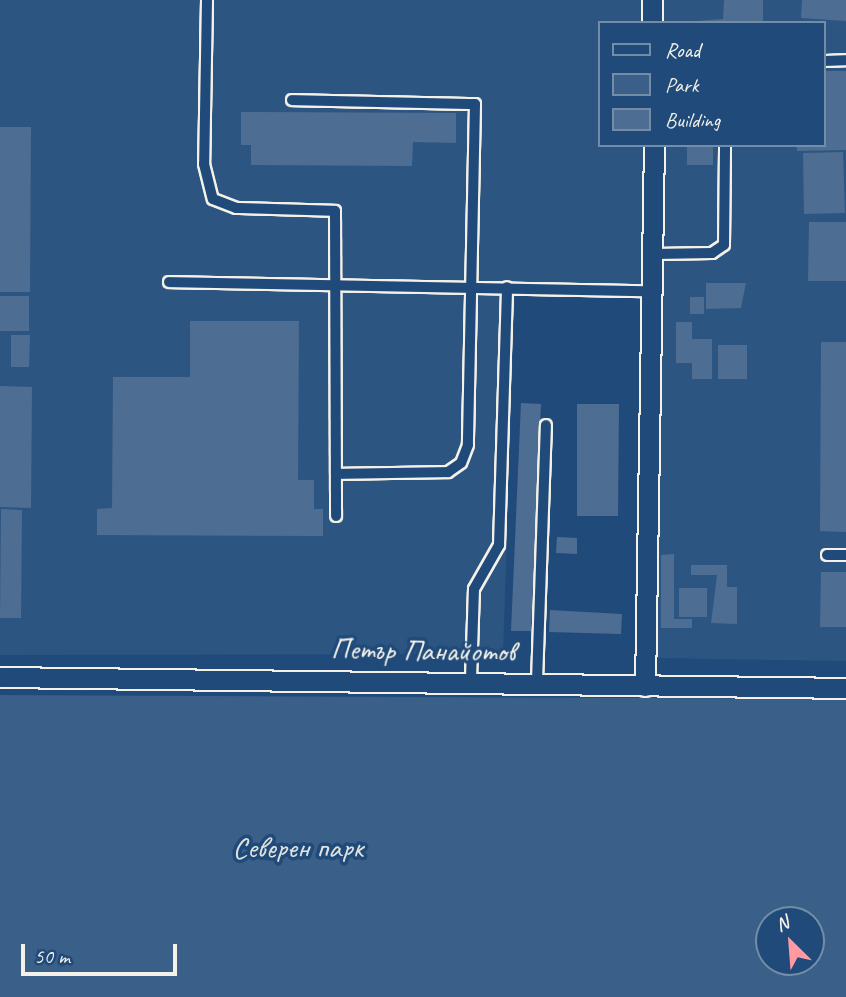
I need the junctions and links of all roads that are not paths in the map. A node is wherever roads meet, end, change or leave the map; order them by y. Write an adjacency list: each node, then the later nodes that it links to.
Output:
1 (207, 0): 11 (lane)
2 (652, 0): 3 (street)
3 (652, 21)
4 (846, 60): 5 (lane)
5 (825, 61)
6 (292, 100): 12 (lane)
7 (654, 147): 9 (street)
8 (726, 147): 9 (lane)
9 (655, 254): 14 (street)
10 (169, 282): 11 (lane)
11 (336, 284): 12 (lane); 16 (lane)
12 (471, 287): 13 (lane); 16 (lane)
13 (507, 287): 14 (lane); 21 (lane)
14 (654, 290): 23 (street)
15 (546, 425): 22 (lane)
16 (336, 474): 17 (lane)
17 (336, 516)
18 (827, 555): 19 (lane)
19 (846, 555)
20 (0, 677): 21 (street, Петър Панайотов)
21 (471, 679): 22 (street, Петър Панайотов)
22 (537, 681): 23 (street, Петър Панайотов)
23 (645, 685): 24 (street, Петър Панайотов)
24 (846, 688)

